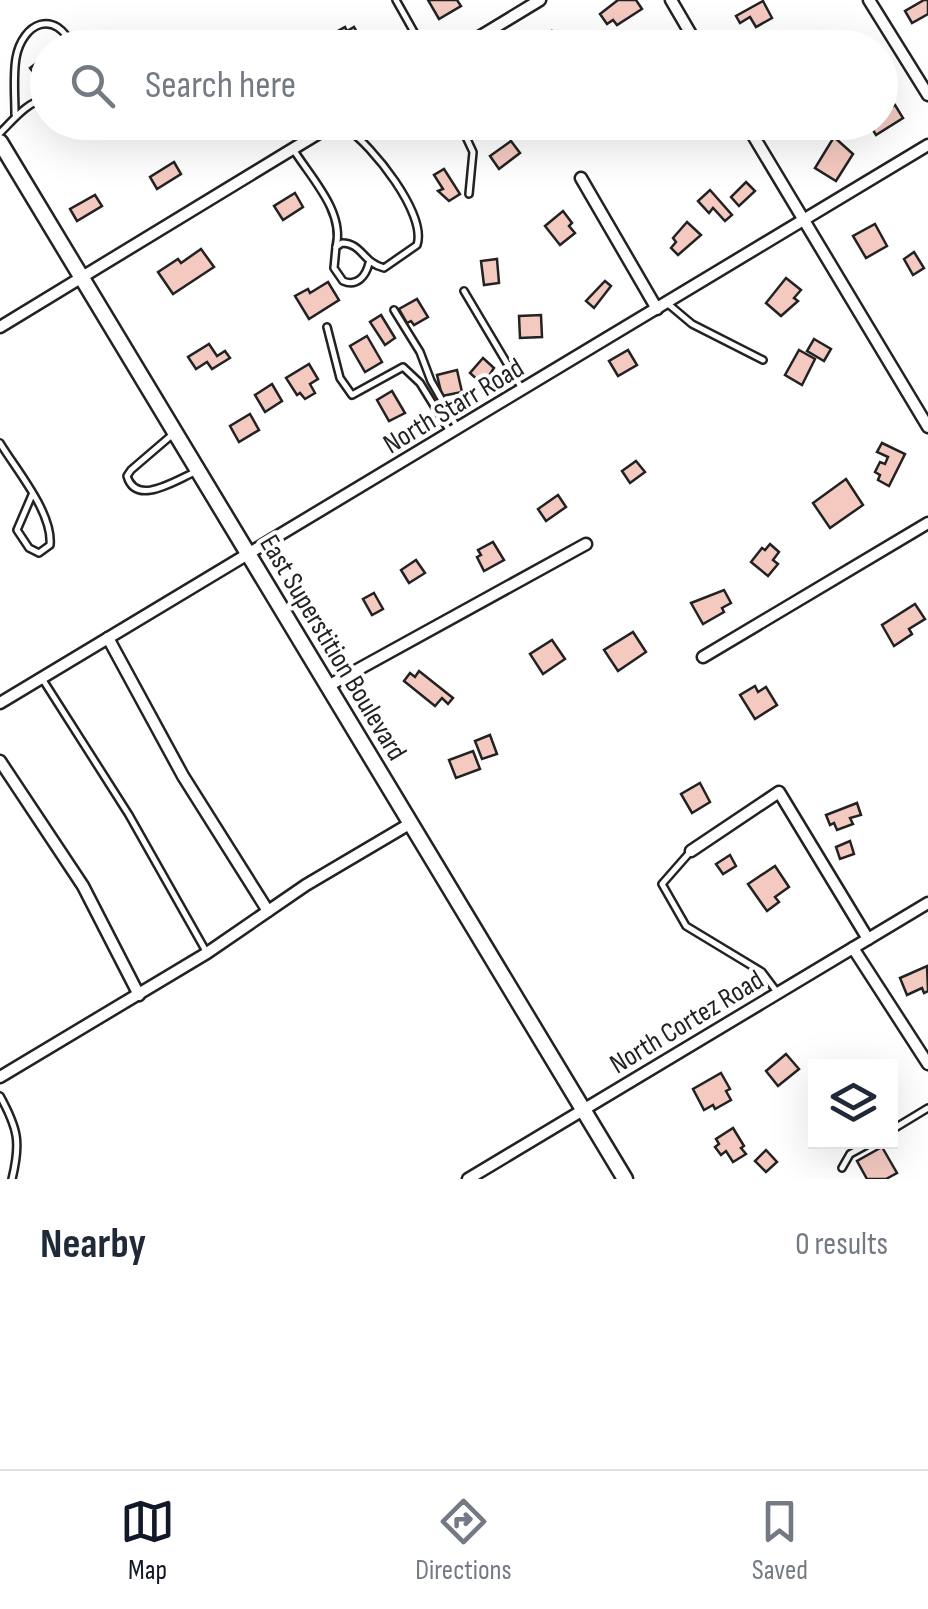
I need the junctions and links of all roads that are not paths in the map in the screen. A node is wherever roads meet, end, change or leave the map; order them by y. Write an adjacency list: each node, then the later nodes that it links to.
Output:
1 (396, 0): 7 (lane)
2 (540, 0): 8 (street)
3 (670, 0): 9 (street)
4 (869, 0): 10 (street)
5 (35, 30): 6 (lane)
6 (65, 30)
7 (413, 30)
8 (491, 30)
9 (688, 30)
10 (888, 30)
11 (30, 34): 15 (lane)
12 (898, 47): 13 (street)
13 (928, 95)
14 (30, 104): 15 (lane)
15 (15, 114): 16 (lane)
16 (0, 133)
17 (308, 140): 23 (street)
18 (360, 140): 28 (lane)
19 (467, 140): 25 (lane)
20 (755, 140): 26 (street)
21 (0, 142): 29 (main road, East Superstition Boulevard)
22 (928, 145): 26 (street, North Starr Road)
23 (293, 149): 27 (lane); 29 (street)
24 (581, 178): 31 (street)
25 (470, 194)
26 (804, 220): 31 (street, North Starr Road); 37 (street)
27 (336, 247): 28 (lane); 28 (lane)
28 (369, 263)
29 (81, 277): 33 (street); 39 (main road, East Superstition Boulevard)
30 (464, 291): 36 (lane)
31 (662, 306): 35 (lane); 36 (street, North Starr Road)
32 (394, 310): 38 (lane)
33 (0, 326)
34 (327, 327): 38 (lane)
35 (762, 360)
36 (523, 389): 38 (street, North Starr Road)
37 (928, 427)
38 (454, 430): 45 (street, North Starr Road)
39 (175, 432): 41 (main road, East Superstition Boulevard); 41 (lane)
40 (0, 443): 42 (lane)
41 (198, 471): 45 (main road, East Superstition Boulevard)
42 (32, 496): 42 (lane)
43 (928, 523): 47 (street)
44 (586, 544): 49 (street)
45 (248, 554): 46 (street, North Starr Road); 49 (main road, East Superstition Boulevard)
46 (108, 638): 48 (street, North Starr Road); 55 (street)
47 (703, 657)
48 (42, 678): 50 (street, North Starr Road); 58 (lane)
49 (328, 686): 52 (main road, East Superstition Boulevard)
50 (0, 703)
51 (0, 761): 60 (street)
52 (411, 823): 55 (street); 65 (main road, East Superstition Boulevard)
53 (690, 852): 56 (street); 59 (lane)
54 (928, 903): 56 (street, North Cortez Road)
55 (268, 911): 58 (street)
56 (868, 939): 57 (street, North Cortez Road)
57 (853, 948): 59 (street, North Cortez Road); 61 (street)
58 (207, 953): 60 (street)
59 (778, 993): 65 (street, North Cortez Road)
60 (139, 994): 62 (street)
61 (928, 1064)
62 (0, 1077)
63 (0, 1096): 69 (lane)
64 (928, 1108): 66 (lane)
65 (583, 1110): 70 (street, North Cortez Road); 71 (main road, East Superstition Boulevard)
66 (898, 1126)
67 (859, 1149): 68 (lane)
68 (842, 1168)
69 (12, 1179)
70 (468, 1179)
71 (625, 1179)

